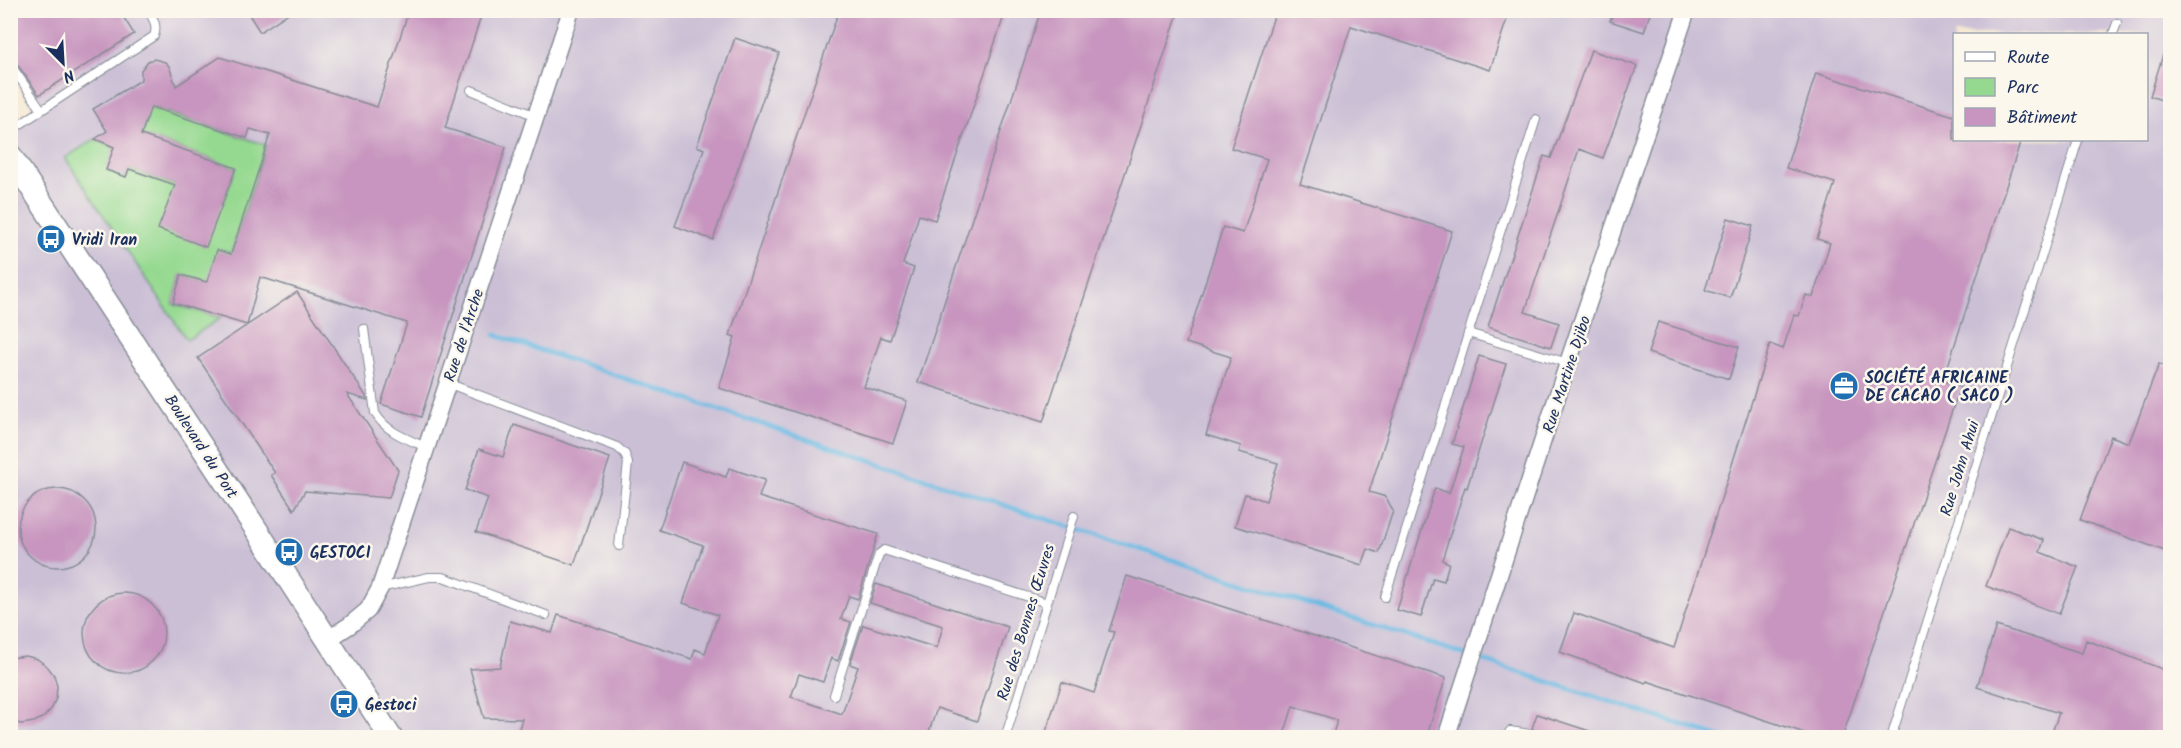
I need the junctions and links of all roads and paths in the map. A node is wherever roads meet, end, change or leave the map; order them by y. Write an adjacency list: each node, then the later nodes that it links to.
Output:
1 (148, 10): 8 (lane)
2 (571, 10): 9 (street, Rue de l'Arche)
3 (1687, 10): 16 (street, Rue Martine Djibo)
4 (2116, 23): 5 (lane)
5 (2112, 33)
6 (10, 64): 8 (lane)
7 (471, 90): 9 (lane)
8 (41, 110): 11 (lane)
9 (536, 116): 17 (street, Rue de l'Arche)
10 (1536, 119): 15 (lane)
11 (10, 132)
12 (2078, 141): 32 (lane, Rue John Ahui)
13 (10, 155): 25 (main road, Boulevard du Port)
14 (364, 329): 18 (lane)
15 (1468, 333): 16 (lane); 22 (lane)
16 (1568, 363): 31 (street, Rue Martine Djibo)
17 (447, 383): 18 (street, Rue de l'Arche); 20 (lane)
18 (426, 447): 21 (street, Rue de l'Arche)
19 (1074, 516): 23 (lane, Rue des Bonnes Œuvres)
20 (619, 546)
21 (380, 588): 24 (lane); 25 (street, Rue de l'Arche)
22 (1384, 597)
23 (1047, 603): 26 (lane); 30 (lane, Rue des Bonnes Œuvres)
24 (546, 615)
25 (327, 640): 29 (main road, Boulevard du Port)
26 (834, 695)
27 (1508, 734): 28 (lane)
28 (1530, 734)
29 (391, 738)
30 (1005, 738)
31 (1446, 738)
32 (1891, 738)

